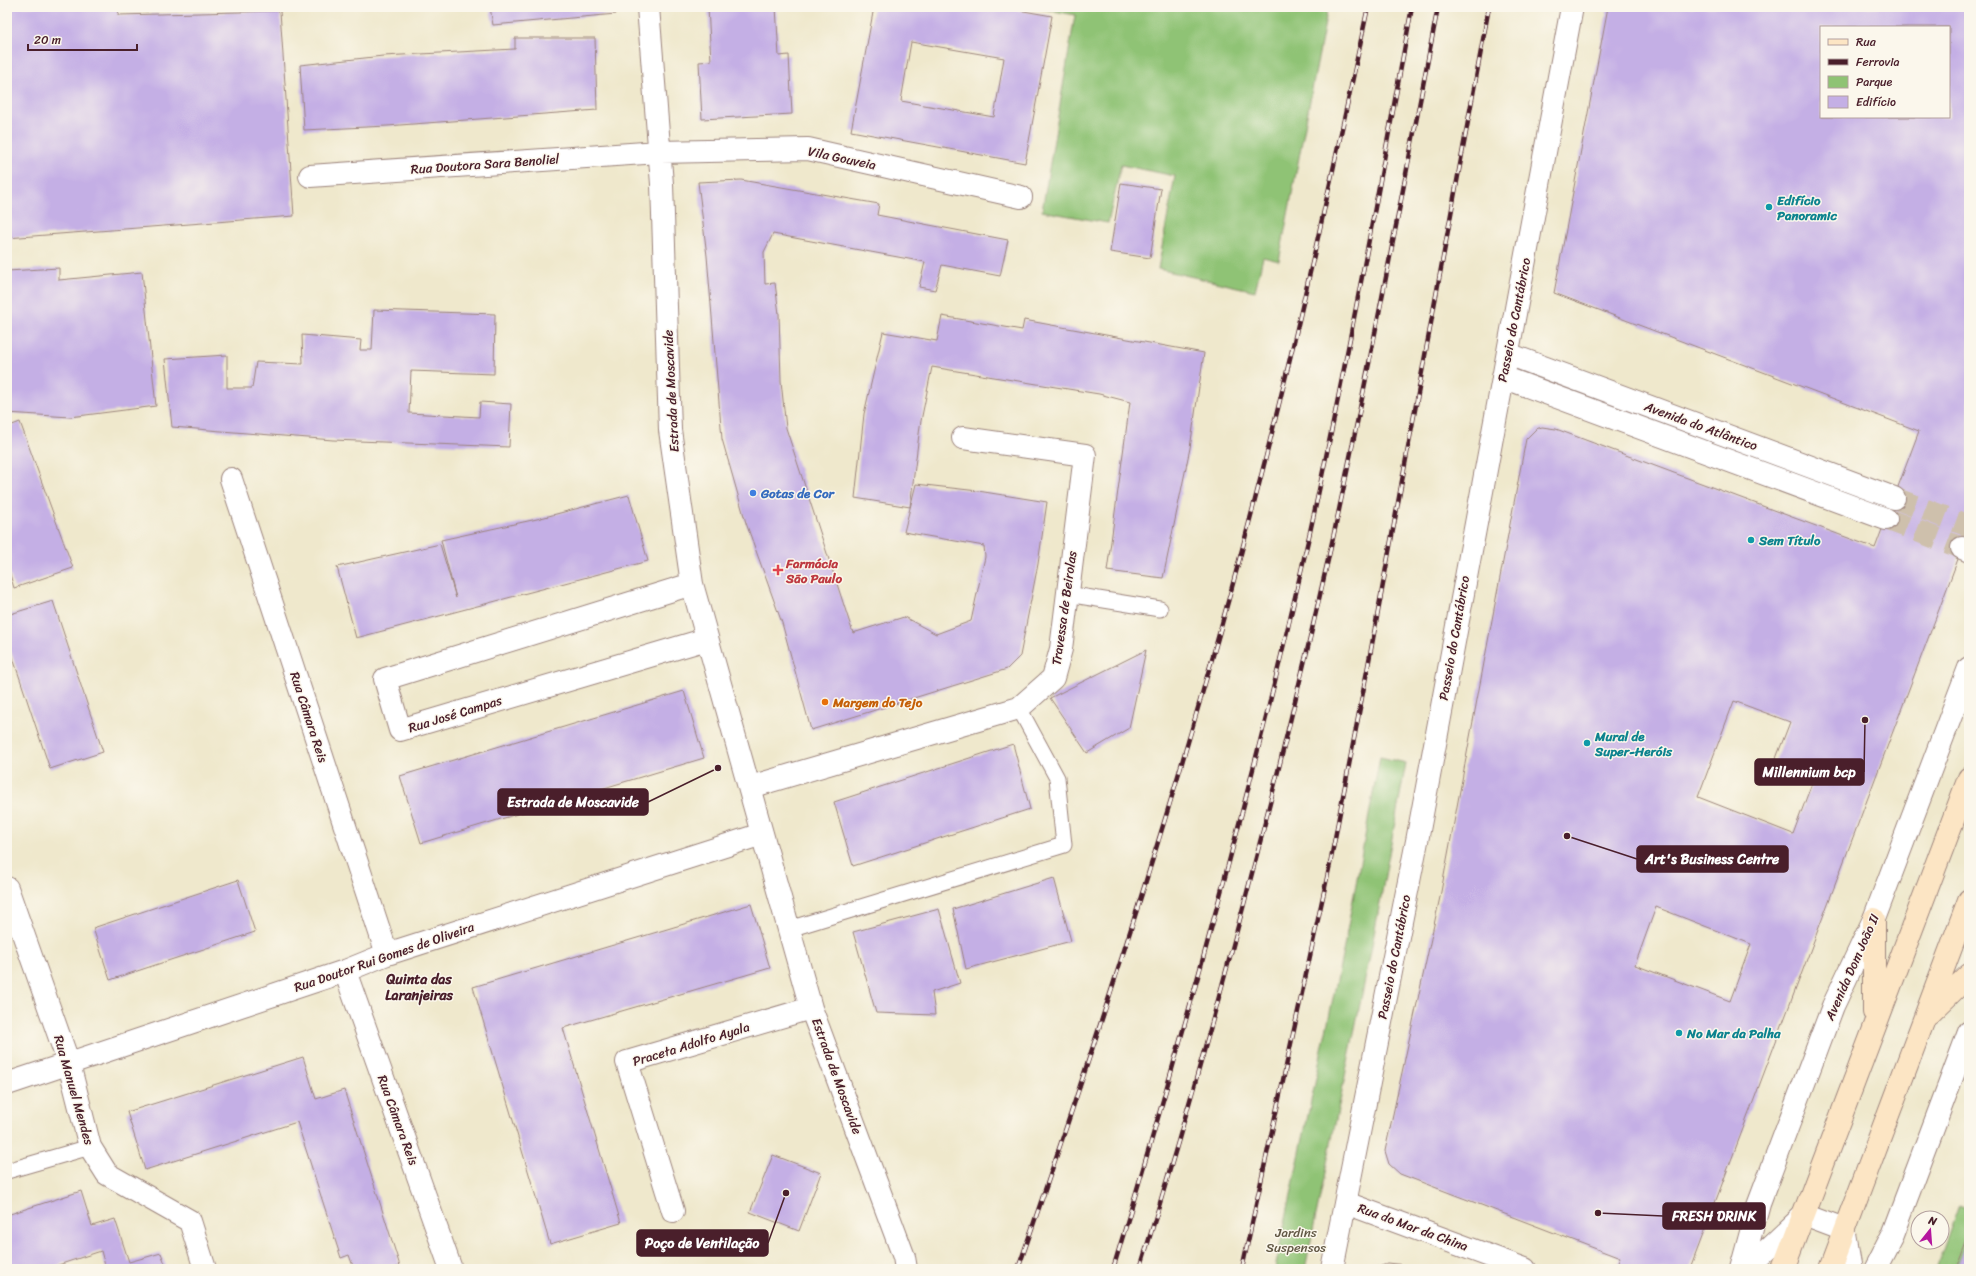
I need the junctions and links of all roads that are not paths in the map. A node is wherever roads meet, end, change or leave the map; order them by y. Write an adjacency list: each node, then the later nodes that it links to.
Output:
1 (648, 7): 3 (street, Estrada de Moscavide)
2 (1572, 7): 6 (street, Passeio do Cantábrico)
3 (659, 152): 4 (street, Rua Doutora Sara Benoliel); 5 (street, Vila Gouveia); 12 (street, Estrada de Moscavide)
4 (310, 176)
5 (1021, 197)
6 (1508, 354): 7 (street, Passeio do Cantábrico); 10 (street, Avenida do Atlântico)
7 (1503, 378): 11 (street, Avenida do Atlântico); 36 (street, Passeio do Cantábrico)
8 (963, 438): 13 (street, Travessa de Beirolas)
9 (231, 479): 25 (street, Rua Câmara Reis)
10 (1894, 498)
11 (1886, 519)
12 (692, 584): 15 (street, Estrada de Moscavide); 15 (street, Rua José Campas)
13 (1067, 594): 14 (lane); 17 (street, Travessa de Beirolas)
14 (1160, 609)
15 (707, 639): 19 (street, Estrada de Moscavide)
16 (1969, 668): 23 (street, Avenida Dom João II)
17 (1019, 708): 19 (street, Travessa de Beirolas); 24 (lane)
18 (1969, 778): 30 (main road)
19 (750, 787): 20 (street, Estrada de Moscavide)
20 (762, 834): 24 (street, Estrada de Moscavide); 25 (street, Rua Doutor Rui Gomes de Oliveira)
21 (7, 888): 32 (street, Rua Manuel Mendes)
22 (1969, 900): 29 (main road)
23 (1874, 919): 30 (main road); 45 (street, Avenida Dom João II)
24 (789, 929): 28 (street, Estrada de Moscavide)
25 (387, 954): 26 (street, Rua Doutor Rui Gomes de Oliveira)
26 (345, 970): 32 (street, Rua Doutor Rui Gomes de Oliveira); 41 (street, Rua Câmara Reis)
27 (1969, 975): 29 (main road)
28 (811, 1008): 37 (street, Praceta Adolfo Ayala); 42 (street, Estrada de Moscavide)
29 (1924, 1019): 39 (main road)
30 (1874, 1028): 38 (main road)
31 (1969, 1032): 50 (street)
32 (69, 1064): 33 (street, Rua Doutor Rui Gomes de Oliveira); 34 (street, Rua Manuel Mendes)
33 (7, 1084)
34 (90, 1147): 35 (lane); 40 (street, Rua Manuel Mendes)
35 (7, 1171)
36 (1346, 1202): 43 (street, Passeio do Cantábrico); 44 (street, Rua do Mar da China)
37 (673, 1211)
38 (1804, 1215): 39 (street); 46 (street); 47 (main road)
39 (1844, 1230): 48 (main road); 49 (street)
40 (205, 1269)
41 (451, 1269)
42 (906, 1269)
43 (1332, 1269)
44 (1525, 1269)
45 (1742, 1269)
46 (1747, 1269)
47 (1783, 1269)
48 (1830, 1269)
49 (1851, 1269)
50 (1875, 1269)

